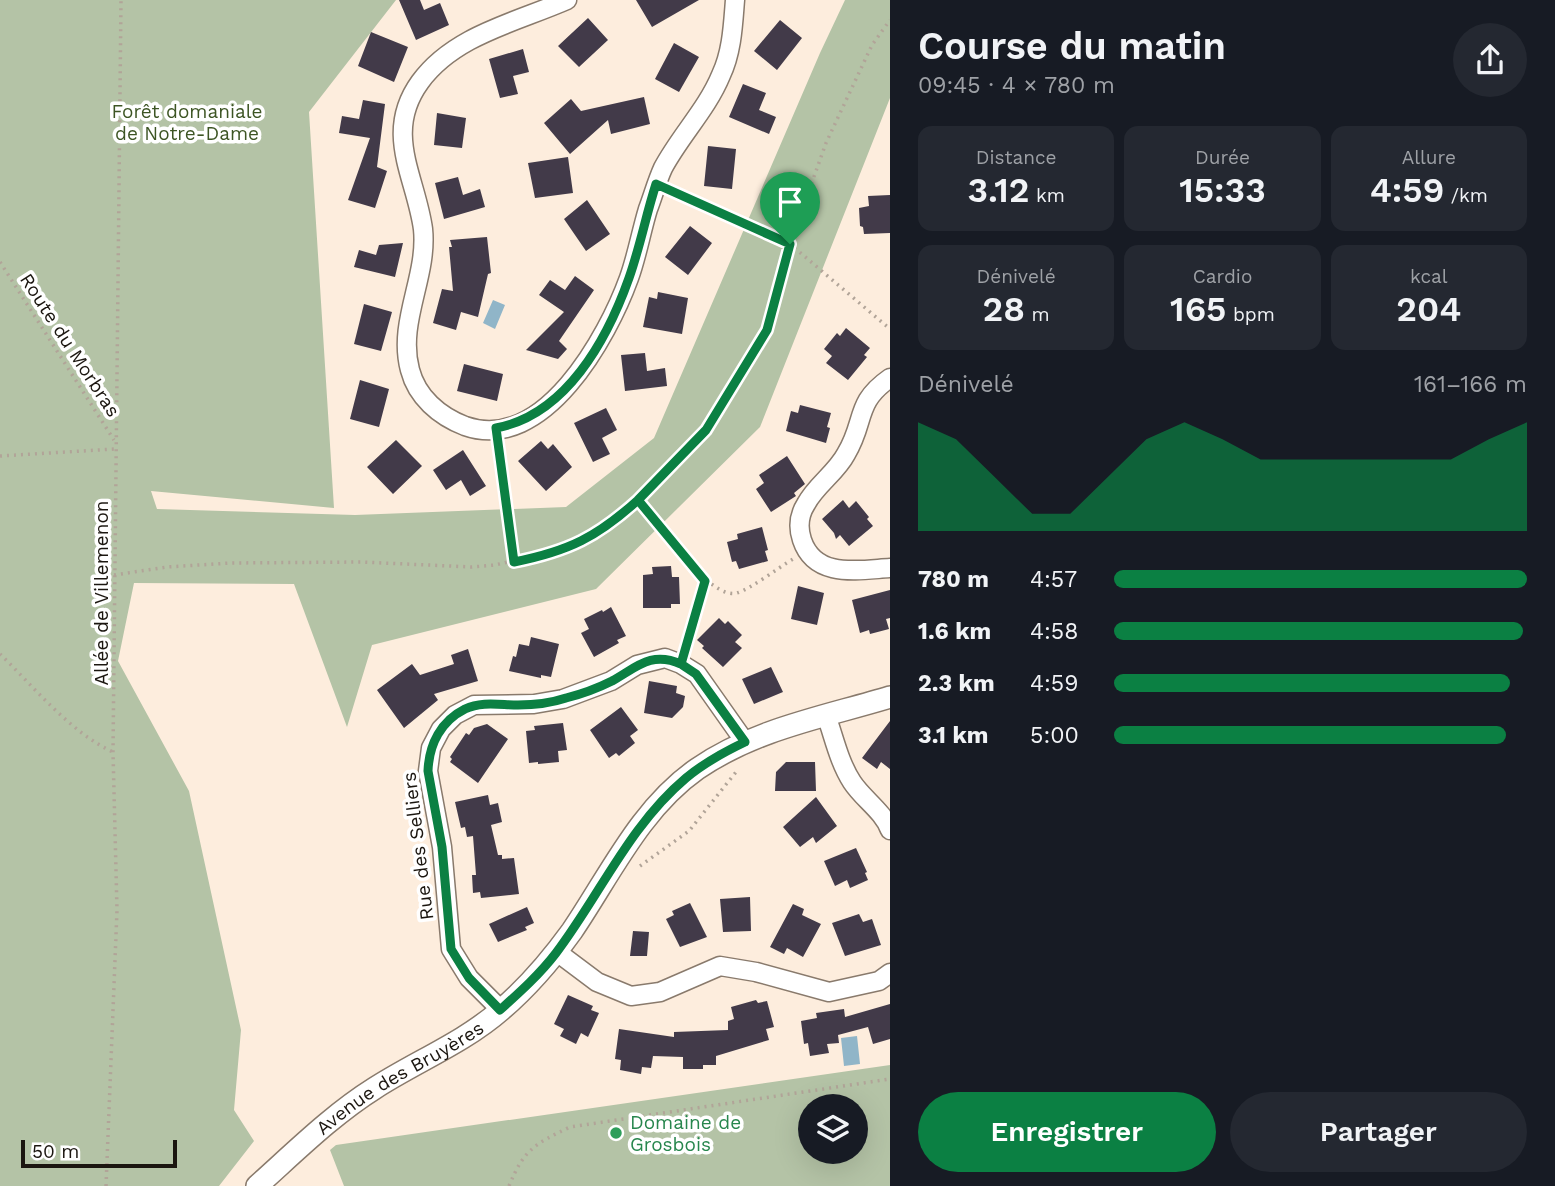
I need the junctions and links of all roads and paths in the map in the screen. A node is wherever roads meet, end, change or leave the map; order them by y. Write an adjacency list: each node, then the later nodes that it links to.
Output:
1 (121, 0): 11 (path, Allée de Villemenon)
2 (567, 0): 10 (street)
3 (735, 0): 5 (street)
4 (890, 20): 6 (path)
5 (656, 184): 6 (path); 10 (street)
6 (790, 244): 8 (path); 14 (path)
7 (0, 262): 11 (path, Route du Morbras)
8 (890, 329)
9 (890, 378): 15 (street)
10 (496, 428): 16 (path)
11 (116, 442): 12 (path, Allée de Villemenon)
12 (115, 449): 13 (path); 18 (path, Allée de Villemenon)
13 (0, 456)
14 (638, 500): 16 (path); 19 (path)
15 (806, 551): 17 (street); 19 (path)
16 (514, 562): 18 (path)
17 (890, 568)
18 (114, 575): 25 (path, Allée de Villemenon)
19 (705, 581): 21 (path)
20 (0, 654): 25 (path)
21 (681, 664): 24 (street); 29 (street, Rue des Selliers)
22 (890, 697): 23 (street, Avenue des Bruyères)
23 (826, 715): 24 (street, Avenue des Bruyères); 26 (street)
24 (745, 742): 27 (street, Avenue des Bruyères)
25 (113, 752): 31 (path, Allée de Villemenon)
26 (890, 830)
27 (556, 952): 28 (street); 29 (street, Avenue des Bruyères)
28 (890, 973)
29 (500, 1010): 32 (street, Avenue des Bruyères)
30 (890, 1079): 33 (path)
31 (106, 1186)
32 (257, 1186)
33 (509, 1186)

